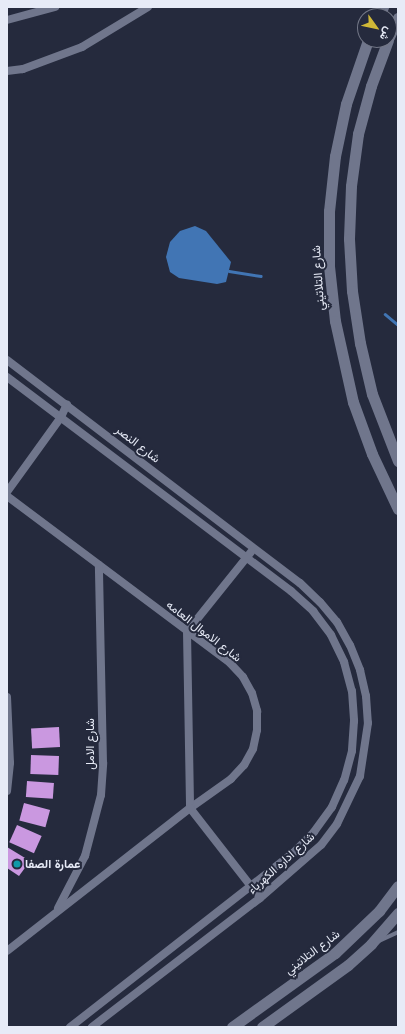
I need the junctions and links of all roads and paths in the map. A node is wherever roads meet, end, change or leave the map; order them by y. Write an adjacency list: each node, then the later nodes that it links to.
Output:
1 (55, 7): 3 (street)
2 (148, 7): 6 (street)
3 (7, 20)
4 (365, 48): 14 (main road, شارع التلاتيني)
5 (385, 48): 11 (main road)
6 (7, 71)
7 (7, 360): 9 (street, شارع النصر)
8 (7, 377): 10 (street, شارع النصر)
9 (67, 404): 10 (street); 15 (street, شارع النصر)
10 (61, 417): 12 (street); 16 (street, شارع النصر)
11 (398, 461)
12 (7, 492)
13 (7, 496): 17 (street, شارع الاموال العامه)
14 (398, 509)
15 (254, 548): 16 (street); 24 (street, شارع اداره الكهرباء)
16 (248, 557): 18 (street); 22 (street, شارع اداره الكهرباء)
17 (99, 566): 18 (street, شارع الاموال العامه); 25 (street, شارع الامل)
18 (187, 632): 21 (street); 21 (street, شارع الاموال العامه)
19 (7, 697): 20 (street)
20 (7, 791)
21 (190, 808): 22 (street); 25 (street, شارع الاموال العامه)
22 (251, 886): 24 (street); 30 (street, شارع اداره الكهرباء)
23 (398, 886): 32 (main road, شارع التلاتيني)
24 (260, 898): 31 (street, شارع اداره الكهرباء)
25 (55, 913): 29 (street, شارع الاموال العامه)
26 (398, 913): 28 (main road)
27 (398, 932): 28 (lane)
28 (371, 944): 33 (main road)
29 (7, 951)
30 (70, 1027)
31 (92, 1027)
32 (232, 1027)
33 (262, 1027)

